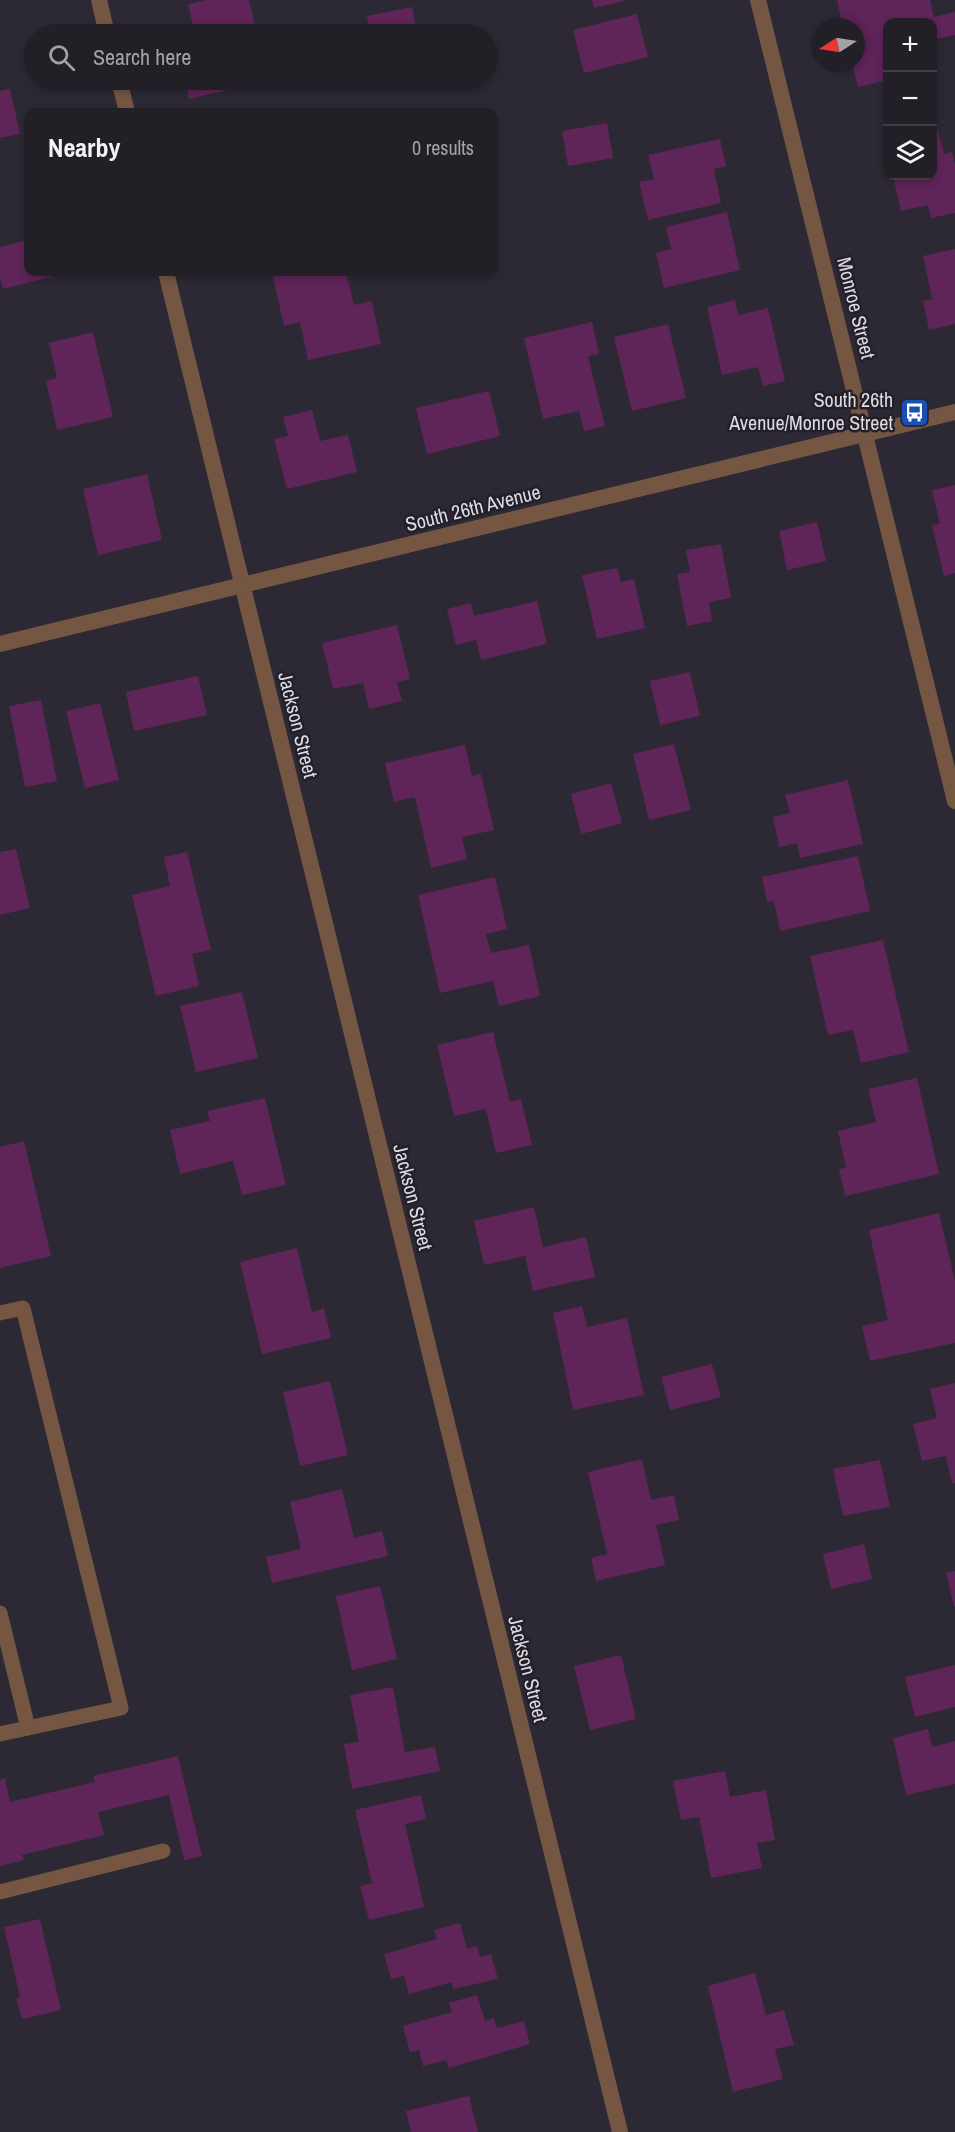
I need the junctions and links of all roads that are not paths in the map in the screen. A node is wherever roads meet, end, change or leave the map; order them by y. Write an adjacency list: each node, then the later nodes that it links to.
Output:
1 (99, 0): 3 (street)
2 (758, 0): 8 (street, Monroe Street)
3 (105, 24)
4 (121, 90): 5 (street)
5 (126, 108)
6 (167, 276): 9 (street, Jackson Street)
7 (955, 412): 8 (street, South 26th Avenue)
8 (865, 434): 9 (street, South 26th Avenue); 11 (street, Monroe Street)
9 (243, 585): 10 (street, South 26th Avenue); 18 (street, Jackson Street)
10 (0, 644)
11 (955, 801)
12 (0, 1313): 14 (lane)
13 (0, 1613): 14 (lane)
14 (28, 1728): 15 (lane)
15 (0, 1734)
16 (163, 1851): 17 (lane)
17 (0, 1892)
18 (620, 2132)

